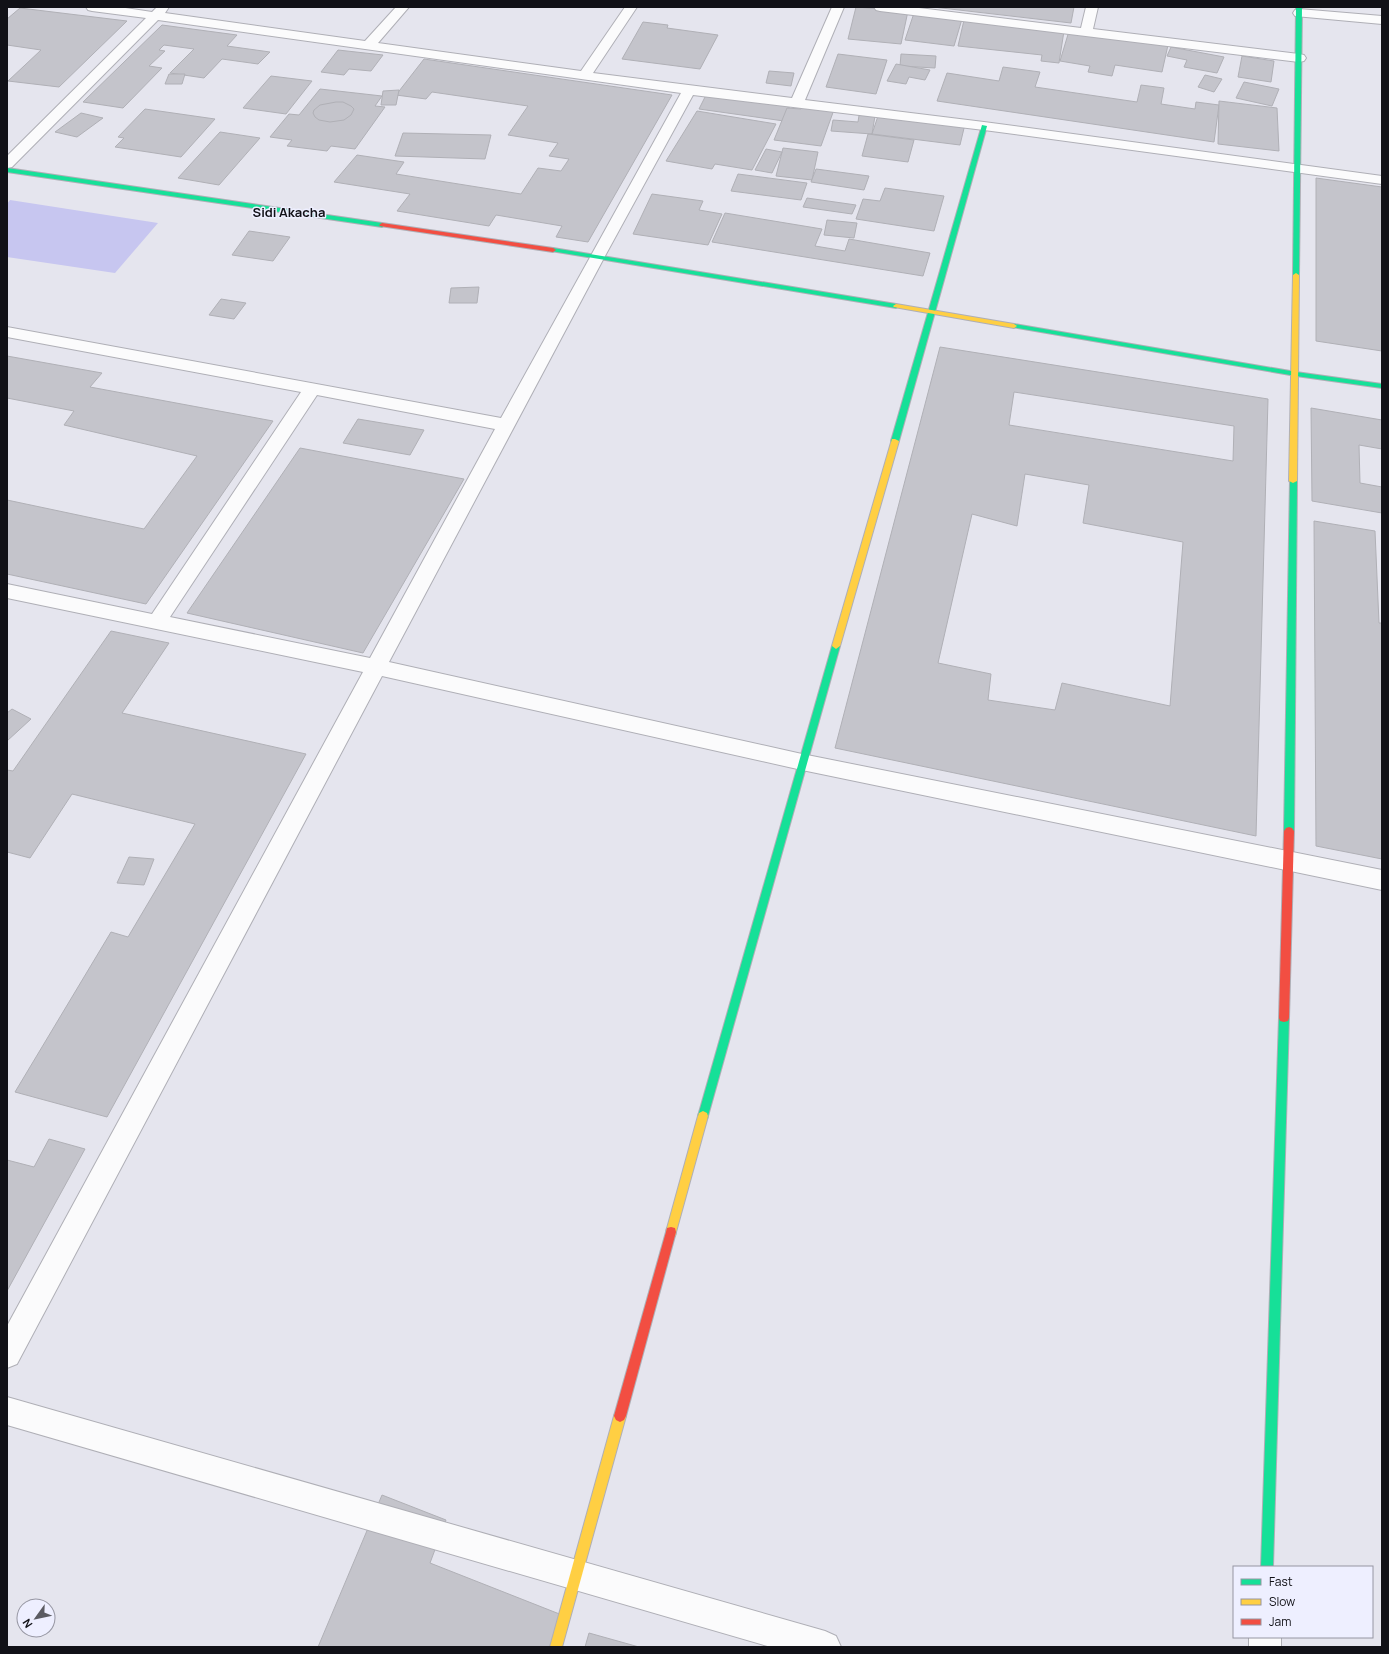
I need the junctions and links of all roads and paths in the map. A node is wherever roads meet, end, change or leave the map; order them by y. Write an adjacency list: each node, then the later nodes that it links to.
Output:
1 (92, 7): 8 (street)
2 (403, 7): 11 (street)
3 (631, 7): 13 (street)
4 (838, 7): 15 (street)
5 (880, 7): 10 (street)
6 (1092, 7): 10 (street)
7 (1299, 10): 9 (street); 12 (street)
8 (159, 11): 11 (street); 17 (street)
9 (1382, 20)
10 (1086, 32): 12 (street)
11 (369, 45): 13 (street)
12 (1299, 58): 18 (street)
13 (585, 75): 14 (street)
14 (689, 90): 15 (street); 21 (street)
15 (798, 103): 16 (street)
16 (984, 126): 18 (street); 22 (street)
17 (7, 164)
18 (1298, 169): 20 (street); 24 (street)
19 (7, 170): 21 (street)
20 (1382, 180)
21 (597, 256): 22 (street); 27 (street)
22 (932, 313): 24 (street); 31 (street)
23 (7, 332): 26 (street)
24 (1296, 374): 25 (street); 32 (street)
25 (1382, 386)
26 (312, 389): 27 (street); 29 (street)
27 (506, 425): 30 (street)
28 (7, 591): 29 (street)
29 (157, 622): 30 (street)
30 (376, 667): 31 (street); 34 (street)
31 (802, 762): 32 (street); 37 (street)
32 (1289, 860): 33 (street); 36 (street)
33 (1382, 880)
34 (7, 1354)
35 (7, 1411): 37 (street)
36 (1267, 1566)
37 (576, 1576): 38 (street); 39 (street)
38 (556, 1647)
39 (825, 1647)

